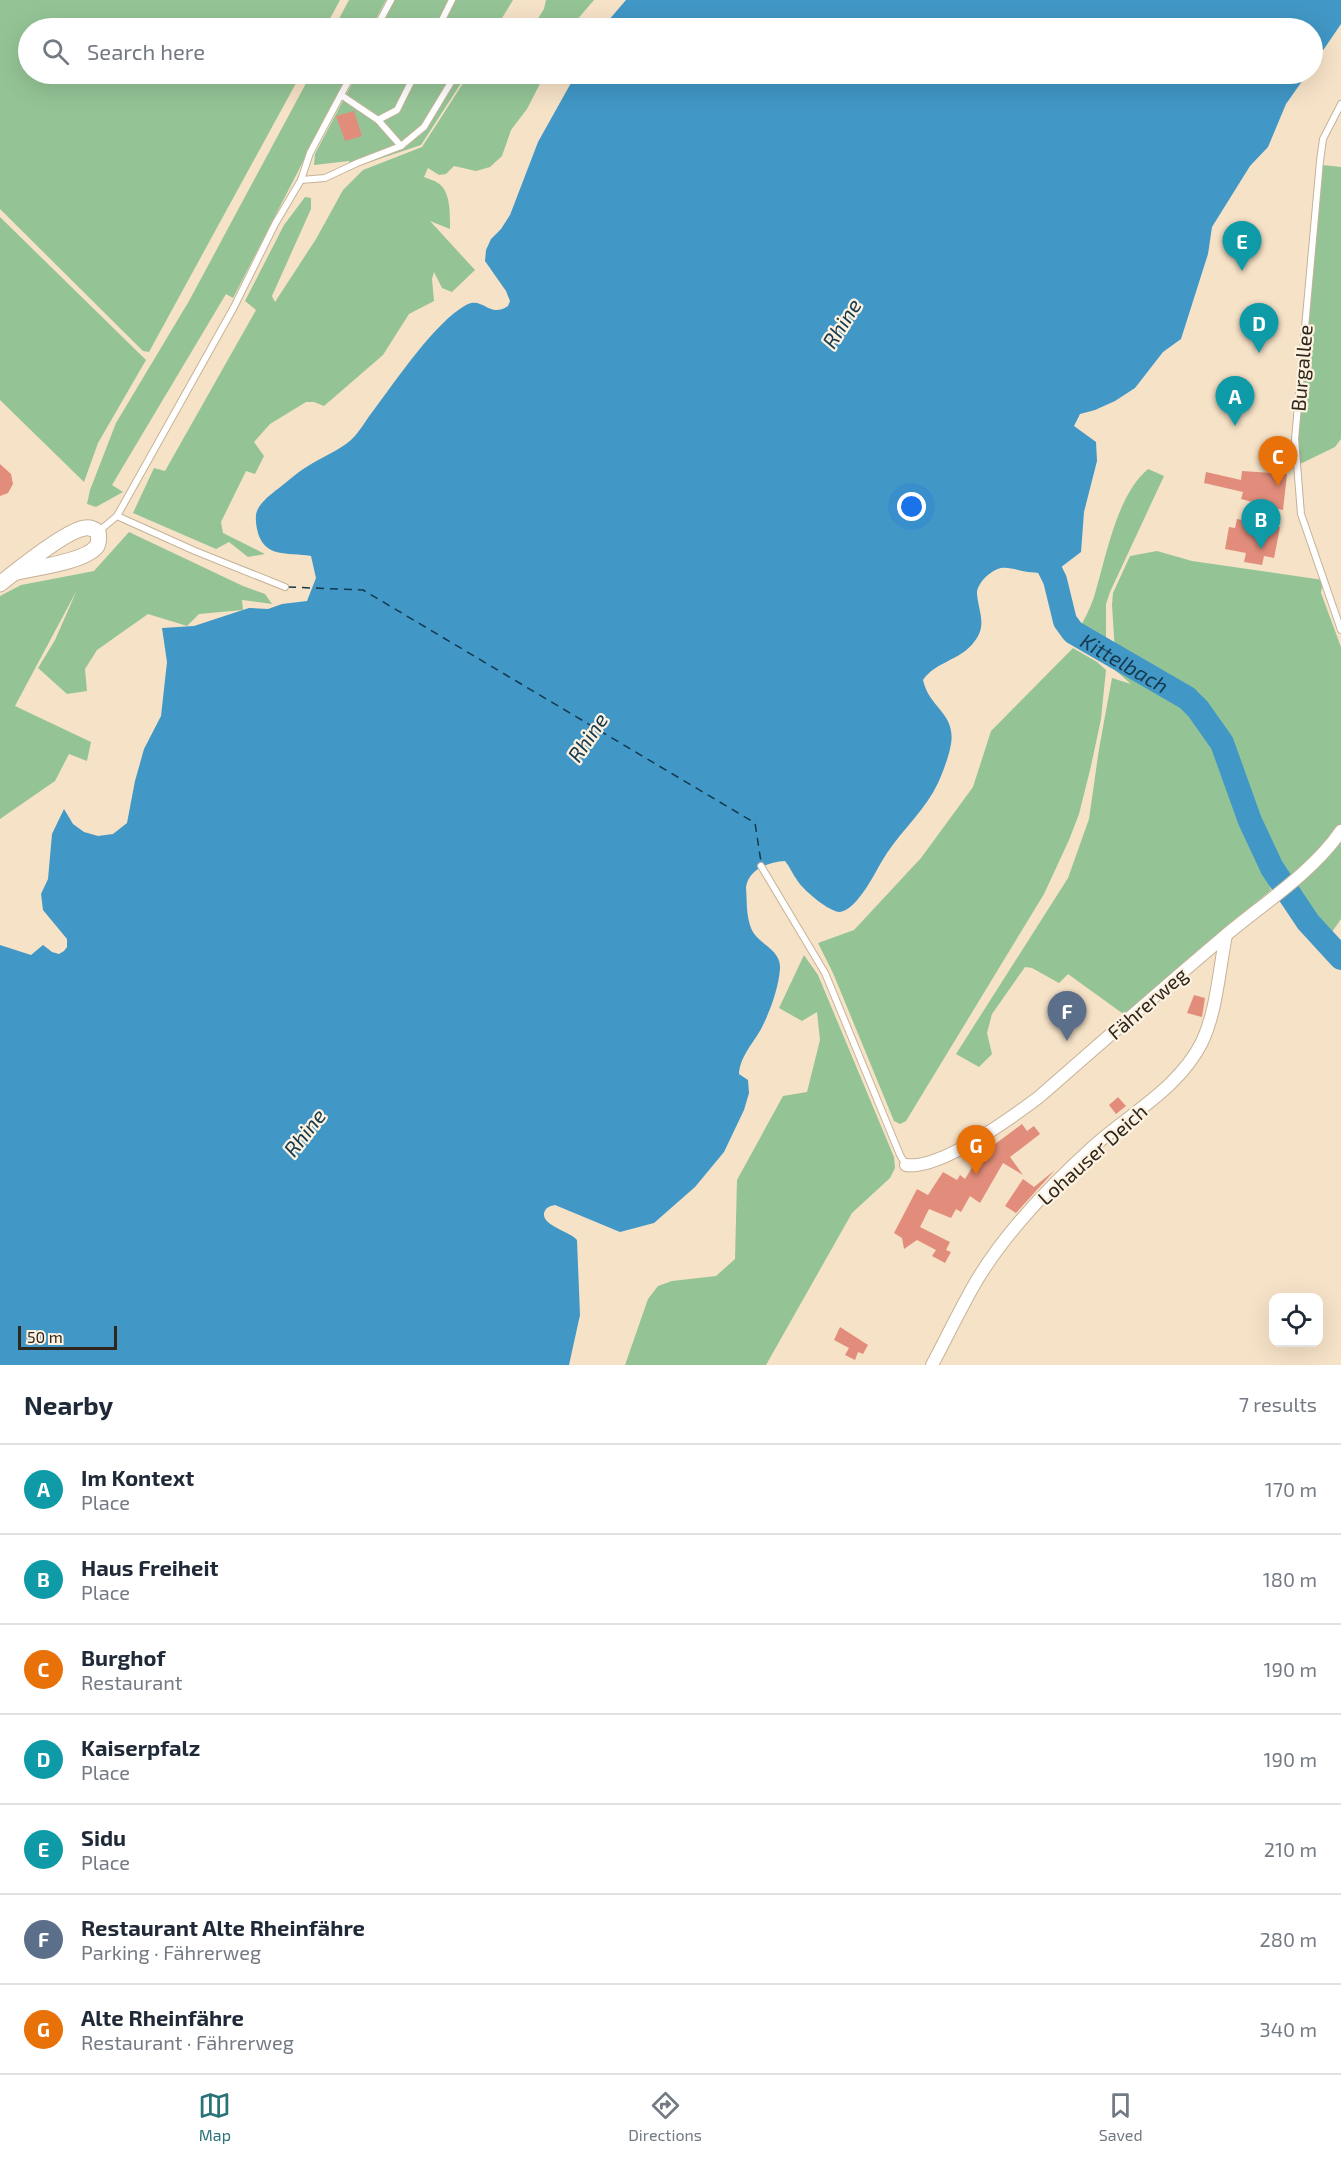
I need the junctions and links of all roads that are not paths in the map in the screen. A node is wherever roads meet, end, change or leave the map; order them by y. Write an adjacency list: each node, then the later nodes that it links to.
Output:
1 (391, 0): 3 (lane)
2 (452, 0): 4 (lane)
3 (381, 18)
4 (443, 18)
5 (346, 84): 8 (lane)
6 (410, 84): 10 (lane)
7 (450, 84): 11 (lane)
8 (341, 94): 10 (lane); 12 (lane)
9 (1341, 104): 18 (lane, Burgallee)
10 (378, 120): 11 (lane)
11 (401, 146): 12 (lane)
12 (302, 180): 13 (lane)
13 (117, 516): 14 (lane); 17 (lane)
14 (98, 532): 15 (street); 15 (street)
15 (14, 573): 16 (street)
16 (0, 583)
17 (285, 587)
18 (1341, 630)
19 (1341, 831): 21 (street, Fährerweg)
20 (761, 866): 22 (lane)
21 (1226, 935): 22 (street, Fährerweg); 23 (street, Lohauser Deich)
22 (906, 1164)
23 (932, 1365)

